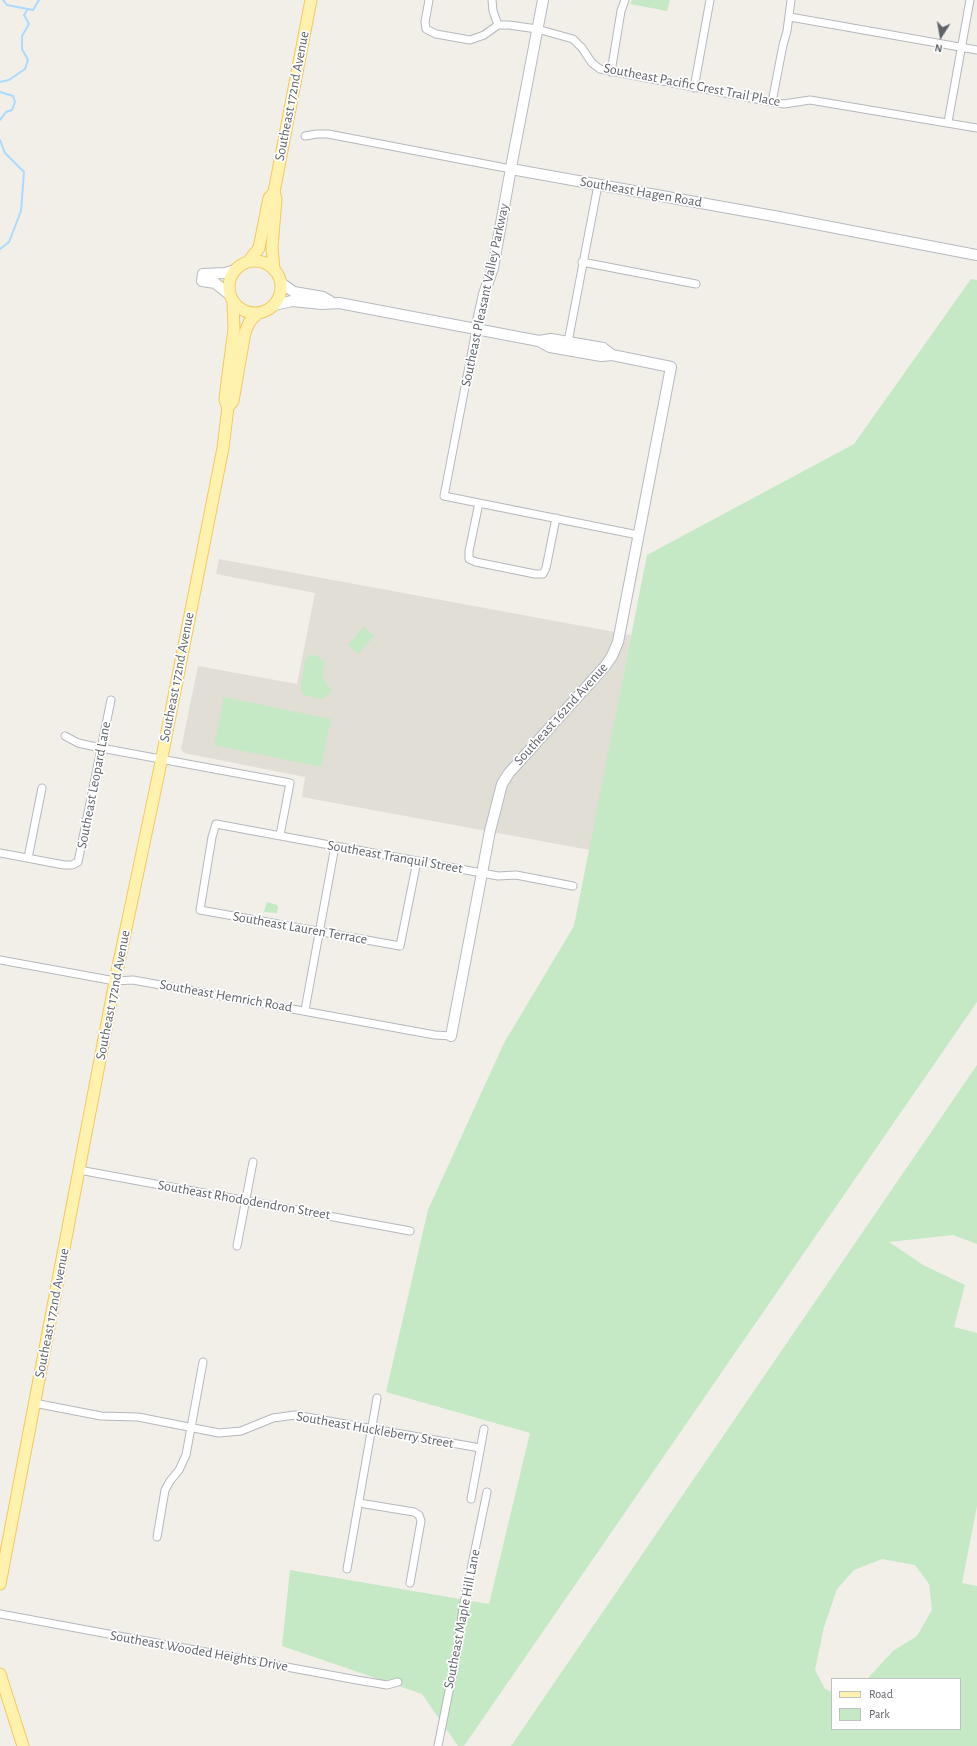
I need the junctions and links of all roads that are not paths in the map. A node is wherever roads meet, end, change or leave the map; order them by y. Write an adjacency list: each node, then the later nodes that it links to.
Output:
1 (311, 0): 22 (main road, Southeast 172nd Avenue)
2 (429, 0): 10 (street)
3 (492, 0): 10 (street)
4 (543, 0): 11 (street, Southeast Pleasant Valley Parkway)
5 (625, 0): 14 (street)
6 (710, 0): 15 (street)
7 (792, 0): 9 (street)
8 (970, 0): 12 (street)
9 (790, 17): 12 (street); 16 (street)
10 (498, 26): 11 (street, Southeast Pacific Crest Trail Place)
11 (537, 30): 14 (street, Southeast Pacific Crest Trail Place); 20 (street, Southeast Pleasant Valley Parkway)
12 (962, 47): 13 (street); 17 (street)
13 (977, 50)
14 (611, 72): 15 (street, Southeast Pacific Crest Trail Place)
15 (694, 88): 16 (street, Southeast Pacific Crest Trail Place)
16 (772, 102): 17 (street, Southeast Pacific Crest Trail Place)
17 (948, 122): 18 (street, Southeast Pacific Crest Trail Place)
18 (977, 128)
19 (305, 136): 20 (street, Southeast Hagen Road)
20 (511, 169): 21 (street, Southeast Hagen Road); 34 (street, Southeast Pleasant Valley Parkway)
21 (598, 185): 23 (street, Southeast Hagen Road); 25 (street)
22 (274, 192): 24 (main road, Southeast 172nd Avenue); 27 (main road, Southeast 172nd Avenue)
23 (977, 254)
24 (248, 262): 26 (main road, Southeast 172nd Avenue); 27 (main road)
25 (582, 262): 29 (street); 36 (street)
26 (235, 270): 30 (main road, Southeast 172nd Avenue); 30 (street)
27 (274, 270): 28 (main road, Southeast 172nd Avenue)
28 (281, 283): 31 (street); 32 (main road)
29 (696, 284)
30 (231, 298): 33 (main road); 38 (main road, Southeast 172nd Avenue)
31 (332, 302): 32 (street); 34 (street)
32 (274, 305): 33 (main road, Southeast 172nd Avenue)
33 (257, 314): 38 (main road, Southeast 172nd Avenue)
34 (476, 330): 35 (street); 39 (street, Southeast Pleasant Valley Parkway)
35 (539, 341): 36 (street); 37 (street)
36 (568, 342): 37 (street)
37 (612, 355): 41 (street, Southeast 162nd Avenue)
38 (228, 406): 45 (main road, Southeast 172nd Avenue)
39 (479, 503): 40 (street); 40 (street)
40 (556, 518): 41 (street)
41 (638, 535): 52 (street, Southeast 162nd Avenue)
42 (111, 700): 44 (street, Southeast Leopard Lane)
43 (64, 736): 44 (street)
44 (101, 748): 45 (street); 50 (street, Southeast Leopard Lane)
45 (161, 758): 47 (street); 57 (main road, Southeast 172nd Avenue)
46 (42, 788): 50 (street)
47 (280, 835): 48 (street, Southeast Tranquil Street); 54 (street, Southeast Tranquil Street)
48 (335, 846): 51 (street, Southeast Tranquil Street); 55 (street)
49 (0, 853): 50 (street, Southeast Leopard Lane)
50 (28, 858)
51 (417, 861): 52 (street, Southeast Tranquil Street); 55 (street, Southeast Lauren Terrace)
52 (482, 873): 53 (street, Southeast Tranquil Street); 59 (street, Southeast 162nd Avenue)
53 (573, 886)
54 (200, 910): 55 (street, Southeast Lauren Terrace)
55 (320, 931): 58 (street)
56 (0, 960): 57 (street, Southeast Hemrich Road)
57 (115, 981): 58 (street, Southeast Hemrich Road); 61 (main road, Southeast 172nd Avenue)
58 (305, 1010): 59 (street, Southeast Hemrich Road)
59 (452, 1036)
60 (253, 1162): 62 (street)
61 (79, 1170): 62 (street, Southeast Rhododendron Street); 67 (main road, Southeast 172nd Avenue)
62 (246, 1201): 63 (street, Southeast Rhododendron Street); 64 (street)
63 (410, 1231)
64 (237, 1246)
65 (203, 1362): 68 (street)
66 (377, 1398): 69 (street)
67 (34, 1403): 68 (street, Southeast Huckleberry Street); 78 (main road, Southeast 172nd Avenue)
68 (190, 1428): 69 (street, Southeast Huckleberry Street); 75 (street)
69 (371, 1429): 71 (street, Southeast Huckleberry Street); 74 (street)
70 (484, 1430): 71 (street)
71 (480, 1448): 73 (street)
72 (487, 1492): 83 (street, Southeast Maple Hill Lane)
73 (471, 1499)
74 (359, 1503): 76 (street); 77 (street)
75 (157, 1537)
76 (347, 1569)
77 (410, 1583)
78 (0, 1584)
79 (0, 1614): 81 (street, Southeast Wooded Heights Drive)
80 (0, 1674): 82 (main road)
81 (398, 1682)
82 (23, 1746)
83 (438, 1746)

